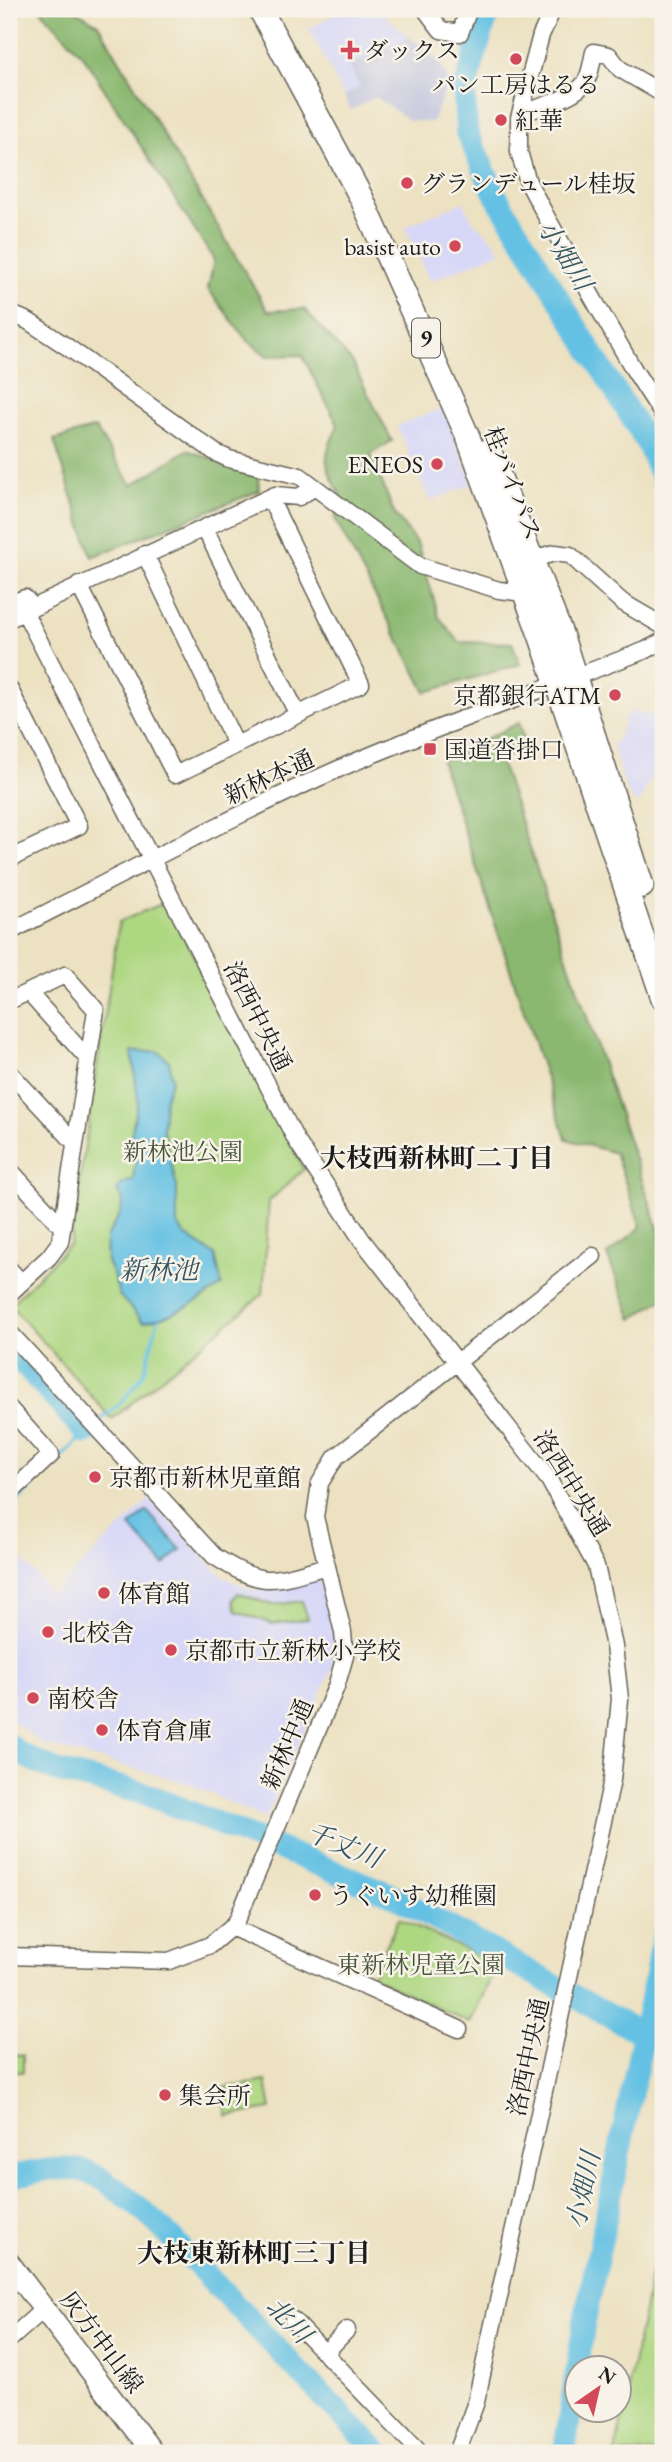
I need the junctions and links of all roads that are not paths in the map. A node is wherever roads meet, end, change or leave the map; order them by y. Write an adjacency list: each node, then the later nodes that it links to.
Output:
1 (260, 9): 14 (highway, 桂バイパス / 9)
2 (277, 9): 14 (highway, 桂バイパス / 9)
3 (425, 9): 4 (street)
4 (469, 9)
5 (552, 9): 7 (street)
6 (663, 94): 7 (street)
7 (520, 113): 9 (street)
8 (9, 313): 10 (street)
9 (663, 415)
10 (316, 486): 11 (street); 16 (street)
11 (270, 499): 12 (street); 24 (street)
12 (205, 529): 13 (street); 24 (street)
13 (145, 554): 15 (street); 25 (street)
14 (524, 561): 16 (highway, 桂バイパス / 9); 20 (street); 22 (highway, 桂バイパス / 9)
15 (79, 585): 18 (street); 25 (street)
16 (525, 593): 22 (highway, 桂バイパス / 9)
17 (9, 604): 18 (street)
18 (29, 609): 19 (street); 27 (street, 洛西中央通)
19 (9, 619)
20 (663, 626)
21 (663, 641): 22 (street, 新林本通)
22 (566, 680): 27 (street, 新林本通); 29 (highway, 桂バイパス / 9); 31 (highway, 桂バイパス / 9)
23 (9, 688): 26 (street)
24 (298, 715): 25 (street)
25 (236, 745)
26 (10, 854)
27 (152, 860): 28 (street, 新林本通); 42 (street, 洛西中央通)
28 (9, 932)
29 (663, 952)
30 (28, 992): 32 (street); 33 (street); 33 (street)
31 (663, 998)
32 (9, 1002)
33 (88, 1059): 35 (street)
34 (9, 1072): 35 (street)
35 (75, 1143): 37 (street)
36 (9, 1170): 37 (street)
37 (62, 1227): 40 (street)
38 (593, 1256): 42 (street, 新林中通)
39 (9, 1269): 40 (street)
40 (15, 1288)
41 (9, 1332): 45 (street)
42 (457, 1362): 45 (street, 新林中通); 57 (street, 洛西中央通)
43 (9, 1408): 44 (street)
44 (9, 1494)
45 (327, 1566): 46 (street, 新林中通)
46 (232, 1927): 47 (street, 新林中通); 48 (street)
47 (9, 1956)
48 (459, 2029)
49 (9, 2263): 50 (main road, 灰方中山線)
50 (45, 2308): 53 (street); 55 (main road, 灰方中山線)
51 (293, 2320): 54 (street)
52 (347, 2330): 54 (street)
53 (9, 2340)
54 (325, 2353): 56 (street)
55 (153, 2453)
56 (421, 2453)
57 (457, 2453)

